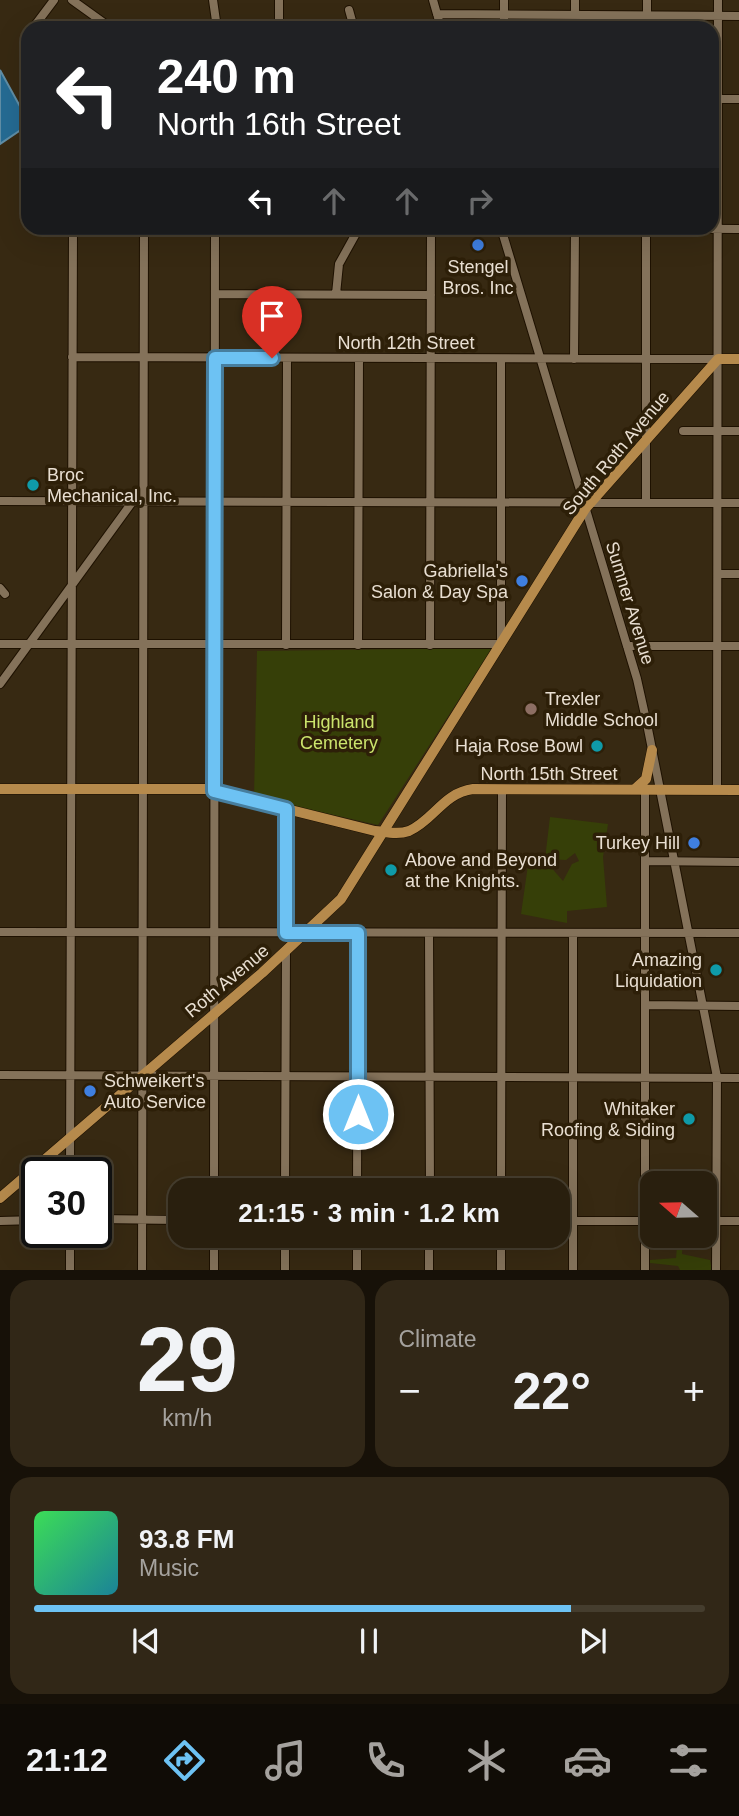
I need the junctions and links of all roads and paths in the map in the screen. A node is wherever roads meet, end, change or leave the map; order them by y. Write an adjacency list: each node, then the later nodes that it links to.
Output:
1 (54, 0): 17 (street)
2 (72, 0): 18 (street)
3 (213, 0): 19 (street)
4 (279, 0): 20 (street)
5 (433, 0): 11 (street)
6 (504, 0): 12 (street)
7 (575, 0): 13 (street)
8 (647, 0): 14 (street)
9 (718, 0): 15 (street)
10 (349, 10): 21 (street)
11 (437, 14): 12 (street); 22 (street)
12 (504, 14): 13 (street); 23 (street)
13 (575, 15): 14 (street); 24 (street)
14 (647, 15): 15 (street); 25 (street)
15 (718, 16): 16 (street); 26 (street)
16 (739, 16)
17 (38, 21)
18 (101, 21)
19 (215, 21)
20 (279, 21)
21 (352, 21)
22 (439, 21)
23 (504, 21)
24 (575, 21)
25 (647, 21)
26 (718, 21)
27 (719, 99): 28 (street)
28 (739, 99)
29 (719, 229): 30 (street)
30 (739, 229)
31 (73, 235): 43 (street)
32 (144, 235): 44 (street)
33 (215, 235): 40 (street)
34 (355, 235): 41 (street)
35 (430, 235): 42 (street)
36 (501, 235): 50 (street, Sumner Avenue)
37 (572, 235): 51 (street)
38 (646, 235): 52 (street)
39 (718, 235): 53 (street)
40 (215, 294): 41 (street); 45 (street)
41 (336, 294): 42 (street)
42 (431, 295): 48 (street)
43 (72, 357): 44 (street, North 12th Street); 60 (street)
44 (143, 358): 45 (street, North 12th Street); 63 (street)
45 (215, 358): 46 (street, North 12th Street); 62 (street)
46 (287, 358): 47 (street, North 12th Street); 64 (street)
47 (359, 358): 48 (street, North 12th Street); 65 (street)
48 (431, 358): 49 (street, North 12th Street); 66 (street)
49 (502, 359): 50 (street, North 12th Street); 67 (street)
50 (541, 359): 51 (street, North 12th Street); 71 (street, Sumner Avenue)
51 (574, 359): 52 (street, North 12th Street)
52 (646, 359): 53 (street, North 12th Street); 58 (street)
53 (718, 359): 54 (main road, North 12th Street); 56 (street); 58 (main road, South Roth Avenue)
54 (739, 359)
55 (683, 431): 56 (street)
56 (719, 431): 57 (street); 69 (street)
57 (739, 431)
58 (646, 442): 68 (street); 71 (main road, South Roth Avenue)
59 (0, 501): 60 (street)
60 (71, 501): 61 (street); 74 (street)
61 (132, 501): 63 (street); 74 (street)
62 (216, 501): 63 (street); 64 (street); 83 (street)
63 (143, 502): 79 (street)
64 (287, 502): 65 (street); 80 (street)
65 (358, 502): 66 (street); 81 (street)
66 (430, 502): 67 (street); 82 (street)
67 (501, 502): 71 (street); 77 (street)
68 (646, 502): 69 (street); 71 (street)
69 (718, 503): 70 (street); 72 (street)
70 (739, 503)
71 (587, 504): 77 (main road, South Roth Avenue); 84 (street, Sumner Avenue)
72 (718, 574): 73 (street); 85 (street)
73 (739, 574)
74 (71, 586): 76 (street); 78 (street)
75 (0, 643): 76 (street)
76 (30, 644): 78 (street); 87 (street)
77 (500, 644): 82 (street); 100 (main road, Roth Avenue)
78 (71, 645): 79 (street); 90 (street)
79 (143, 645): 83 (street); 91 (street)
80 (286, 645): 81 (street); 83 (street)
81 (358, 645): 82 (street)
82 (430, 645)
83 (214, 646): 98 (street)
84 (627, 646): 85 (street); 88 (street, Sumner Avenue)
85 (718, 646): 86 (street); 96 (street)
86 (739, 646)
87 (0, 684)
88 (652, 750): 93 (main road); 95 (street, Sumner Avenue)
89 (0, 789): 90 (main road, North 15th Street)
90 (71, 789): 91 (main road, North 15th Street); 105 (street)
91 (142, 789): 98 (main road, North 15th Street); 106 (street)
92 (502, 789): 93 (main road, North 15th Street); 100 (main road, North 15th Street); 112 (street)
93 (633, 790): 94 (main road, North 15th Street)
94 (645, 790): 95 (main road, North 15th Street); 101 (street)
95 (660, 790): 96 (main road, North 15th Street); 102 (street, Sumner Avenue)
96 (717, 790): 97 (main road, North 15th Street)
97 (739, 790)
98 (214, 791): 99 (main road, North 15th Street); 107 (street)
99 (286, 809): 100 (main road, North 15th Street); 108 (street)
100 (384, 831): 109 (main road, Roth Avenue)
101 (645, 861): 102 (street); 114 (street)
102 (673, 861): 103 (street); 115 (street, Sumner Avenue)
103 (739, 862)
104 (0, 932): 105 (street)
105 (70, 932): 106 (street); 125 (street)
106 (142, 932): 107 (street); 123 (street)
107 (214, 932): 108 (street); 121 (street)
108 (286, 933): 109 (street)
109 (306, 933): 110 (street); 117 (main road, Roth Avenue)
110 (358, 933): 111 (street); 127 (street)
111 (429, 933): 112 (street); 128 (street)
112 (501, 933): 113 (street); 129 (street)
113 (573, 933): 114 (street); 130 (street)
114 (645, 933): 115 (street); 118 (street)
115 (688, 933): 116 (street); 119 (street, Sumner Avenue)
116 (739, 933)
117 (286, 951): 121 (main road, Roth Avenue); 126 (street)
118 (645, 1005): 119 (street); 131 (street)
119 (702, 1005): 120 (street); 132 (street, Sumner Avenue)
120 (739, 1006)
121 (214, 1012): 123 (main road, Roth Avenue); 124 (street)
122 (0, 1075): 125 (street)
123 (141, 1075): 124 (street); 125 (street); 134 (main road, Roth Avenue); 146 (street)
124 (214, 1075): 126 (street); 138 (street)
125 (70, 1076): 134 (street)
126 (286, 1076): 127 (street); 139 (street)
127 (358, 1076): 128 (street); 140 (street)
128 (430, 1076): 129 (street); 141 (street)
129 (501, 1077): 130 (street); 142 (street)
130 (573, 1077): 131 (street); 149 (street)
131 (645, 1077): 132 (street); 136 (street)
132 (717, 1077): 133 (street); 137 (street, Sumner Avenue)
133 (739, 1078)
134 (70, 1139): 135 (street); 143 (main road, Roth Avenue)
135 (70, 1157)
136 (648, 1171)
137 (716, 1171)
138 (214, 1178)
139 (285, 1178)
140 (357, 1178)
141 (430, 1178)
142 (501, 1178)
143 (0, 1198)
144 (112, 1219): 146 (street)
145 (21, 1220): 148 (street)
146 (142, 1220): 147 (street); 162 (street)
147 (168, 1220)
148 (0, 1221)
149 (573, 1221): 150 (street); 168 (street)
150 (640, 1221)
151 (718, 1221): 152 (street)
152 (739, 1221)
153 (70, 1248): 161 (street)
154 (214, 1248): 163 (street)
155 (285, 1248): 164 (street)
156 (357, 1248): 165 (street)
157 (429, 1248): 166 (street)
158 (501, 1248): 167 (street)
159 (647, 1248): 169 (street)
160 (716, 1248): 170 (street, Sumner Avenue)
161 (70, 1270)
162 (142, 1270)
163 (214, 1270)
164 (285, 1270)
165 (357, 1270)
166 (429, 1270)
167 (501, 1270)
168 (573, 1270)
169 (645, 1270)
170 (716, 1270)

